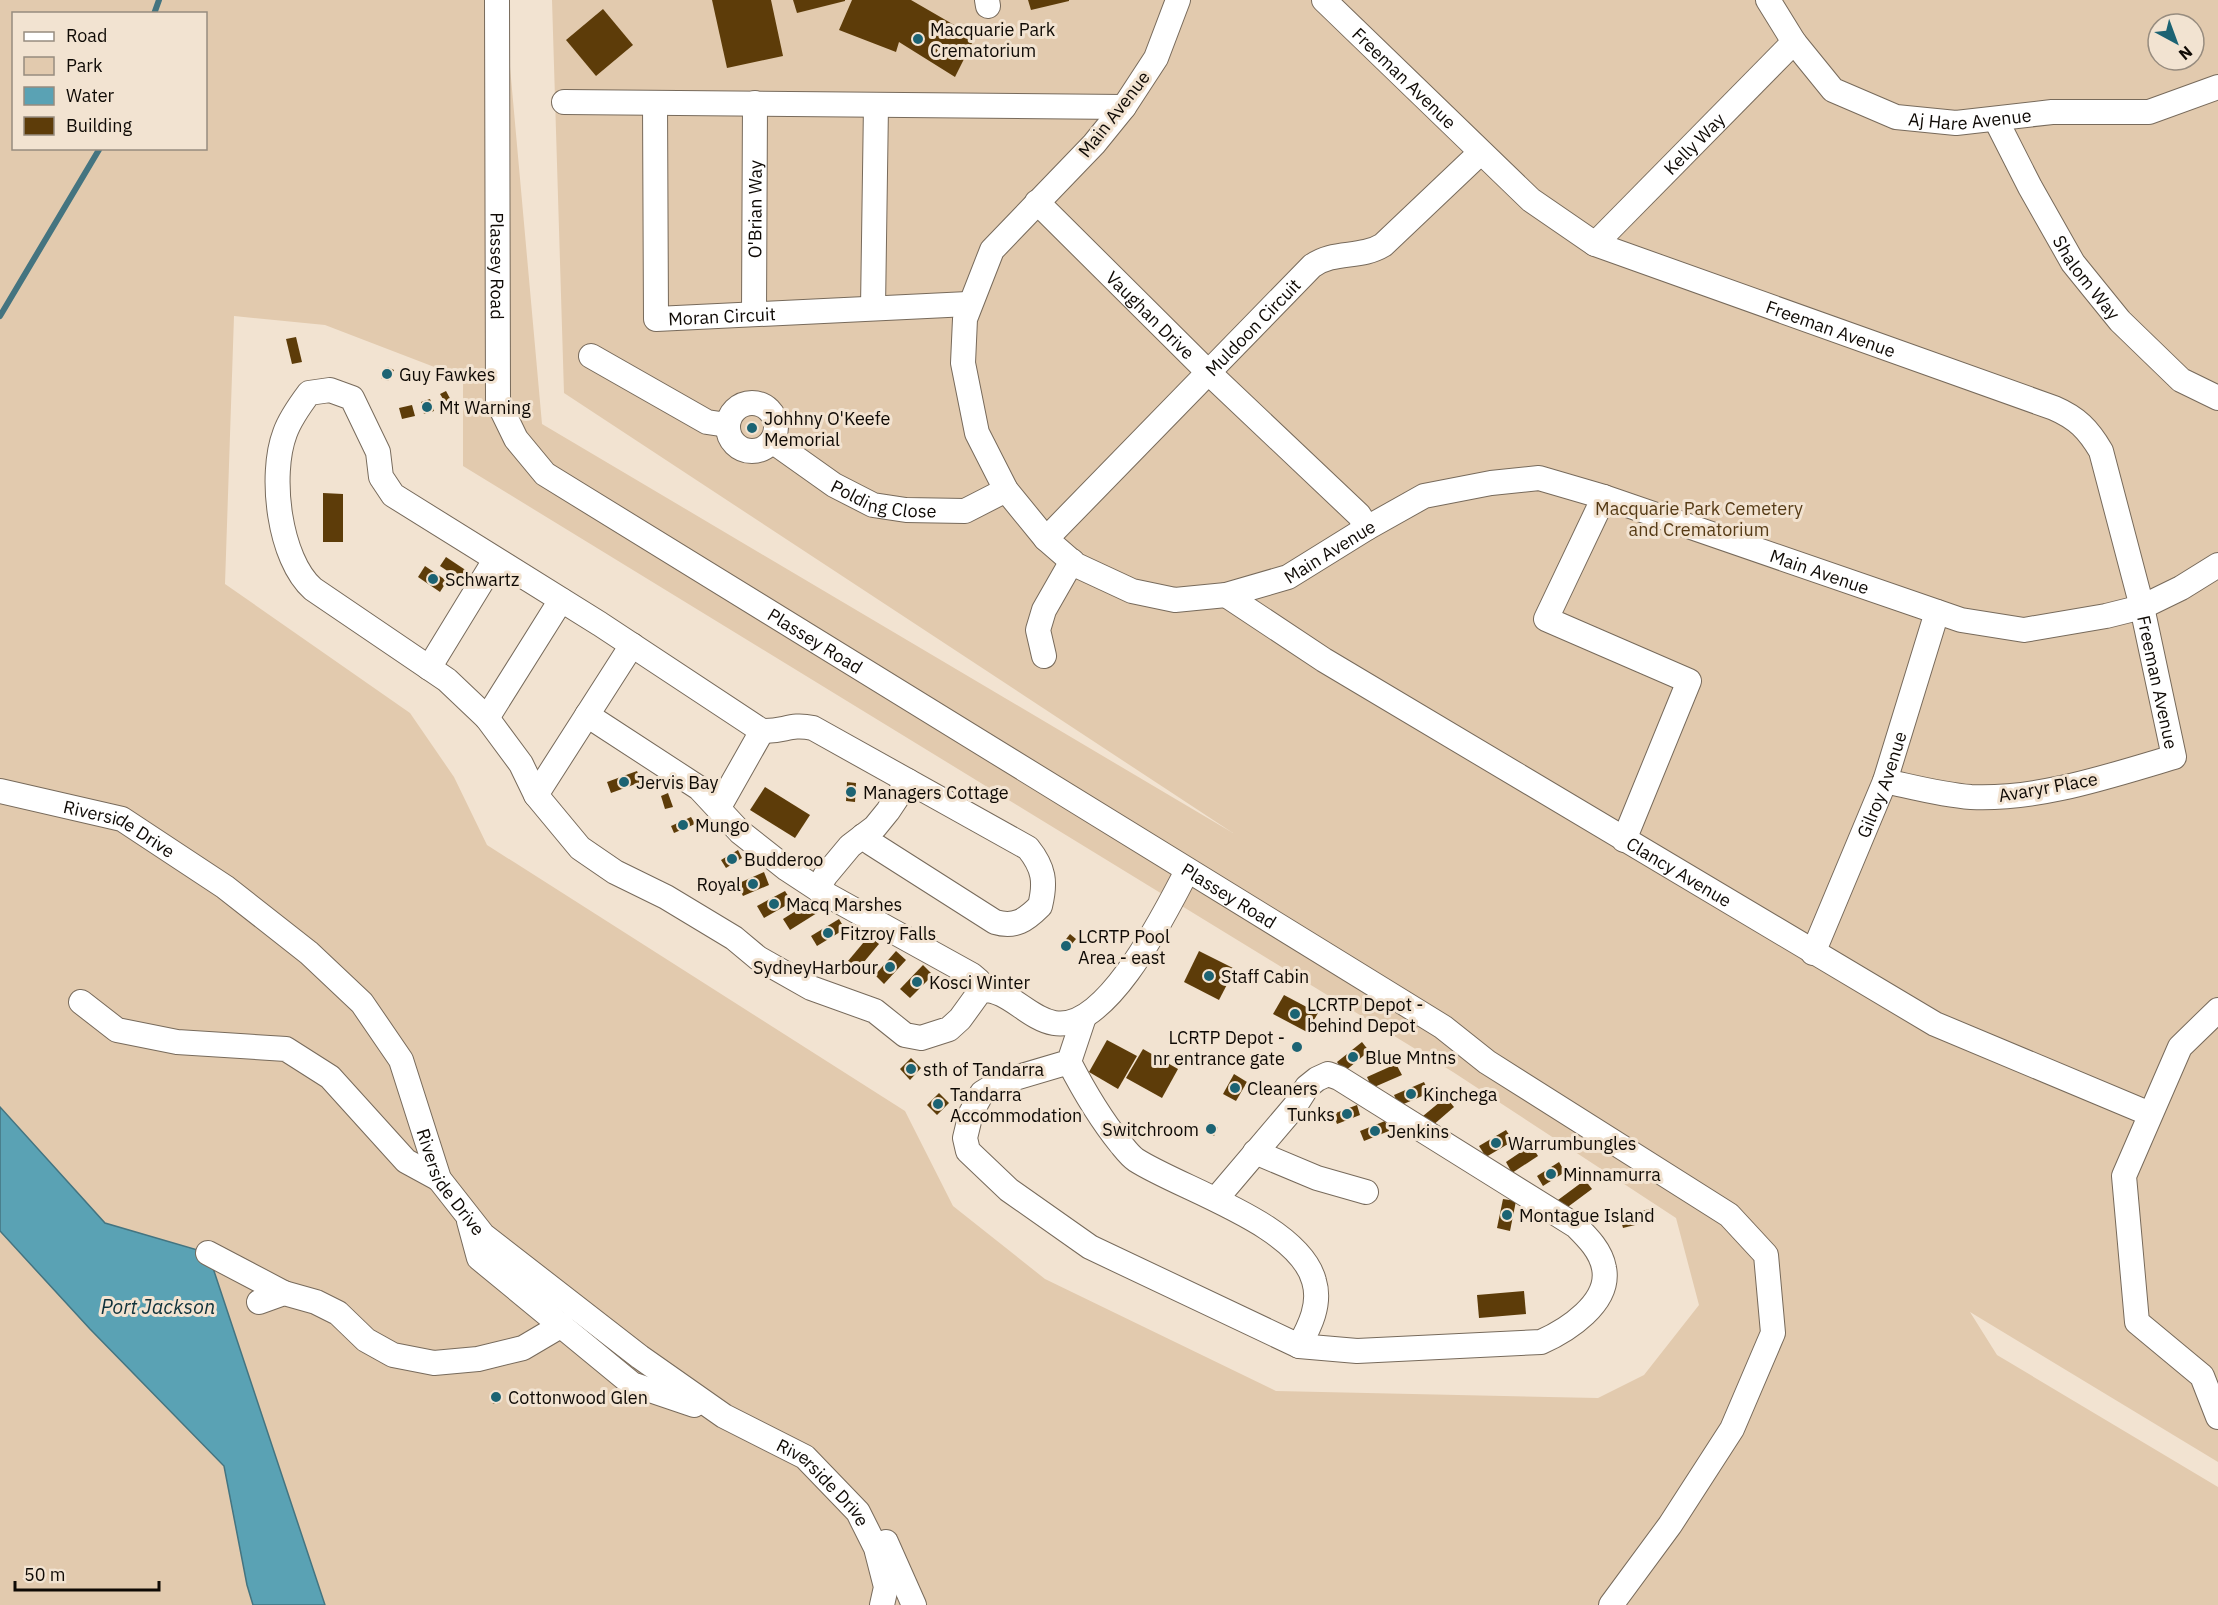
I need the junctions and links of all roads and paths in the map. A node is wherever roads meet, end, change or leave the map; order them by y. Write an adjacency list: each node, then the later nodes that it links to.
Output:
1 (497, 0): 49 (street, Plassey Road)
2 (1178, 0): 11 (street, Main Avenue)
3 (1324, 0): 13 (street, Freeman Avenue)
4 (1768, 0): 5 (street, Aj Hare Avenue)
5 (1794, 42): 12 (street, Aj Hare Avenue); 15 (street, Kelly Way)
6 (2218, 87): 12 (street, Aj Hare Avenue)
7 (564, 102): 8 (street)
8 (655, 103): 9 (street); 18 (street, Moran Circuit)
9 (755, 104): 10 (street); 18 (street, O'Brian Way)
10 (876, 105): 11 (street); 17 (street)
11 (1124, 107): 14 (street, Main Avenue)
12 (1996, 120): 21 (street, Shalom Way)
13 (1480, 153): 15 (street, Freeman Avenue); 20 (street, Muldoon Circuit)
14 (1037, 202): 16 (street, Main Avenue); 20 (street, Vaughan Drive)
15 (1595, 244): 33 (street, Freeman Avenue)
16 (968, 304): 17 (street, Moran Circuit); 24 (street, Main Avenue)
17 (873, 308): 18 (street, Moran Circuit)
18 (754, 314)
19 (591, 356): 22 (street)
20 (1208, 372): 26 (street, Vaughan Drive); 27 (street, Muldoon Circuit)
21 (2218, 398)
22 (727, 425): 23 (street); 23 (street)
23 (772, 441): 24 (street, Polding Close)
24 (1006, 490): 27 (street, Main Avenue)
25 (1604, 497): 26 (street, Main Avenue); 34 (street, Main Avenue); 48 (street)
26 (1367, 528): 31 (street, Main Avenue)
27 (1046, 539): 29 (street, Main Avenue)
28 (495, 560): 32 (street); 37 (street); 37 (street)
29 (1072, 561): 31 (street, Main Avenue); 36 (street)
30 (2218, 565): 33 (street, Main Avenue)
31 (1226, 595): 48 (street, Clancy Avenue)
32 (561, 600): 35 (street); 39 (street)
33 (2142, 607): 34 (street, Main Avenue); 41 (street, Freeman Avenue)
34 (1937, 612): 43 (street, Gilroy Avenue)
35 (632, 645): 38 (street); 40 (street)
36 (1044, 656)
37 (429, 668): 39 (street)
38 (587, 715): 45 (street); 46 (street)
39 (487, 718): 45 (street)
40 (762, 731): 42 (street); 46 (street)
41 (2174, 758): 43 (street, Avaryr Place)
42 (908, 781): 47 (street); 47 (street)
43 (1885, 781): 51 (street, Gilroy Avenue)
44 (0, 791): 59 (street, Riverside Drive)
45 (536, 795): 52 (street)
46 (719, 807): 50 (street)
47 (863, 836): 50 (street)
48 (1624, 840): 51 (street, Clancy Avenue)
49 (1187, 871): 55 (street); 73 (street, Plassey Road)
50 (818, 889): 52 (street)
51 (1812, 952): 57 (street, Clancy Avenue)
52 (981, 990): 55 (street)
53 (81, 1002): 59 (street)
54 (2218, 1010): 57 (street)
55 (1084, 1017): 56 (street)
56 (1069, 1062): 61 (street); 67 (street)
57 (2150, 1114): 69 (street)
58 (1255, 1152): 60 (street); 61 (street); 67 (street)
59 (439, 1179): 62 (street, Riverside Drive)
60 (1366, 1192)
61 (1216, 1199): 67 (street)
62 (466, 1214): 66 (street); 68 (street, Riverside Drive)
63 (208, 1253): 64 (street)
64 (284, 1293): 65 (street); 66 (street)
65 (259, 1302)
66 (562, 1325): 68 (street)
67 (1299, 1346)
68 (724, 1416): 70 (street, Riverside Drive)
69 (2218, 1418)
70 (805, 1458): 71 (street, Riverside Drive); 72 (street)
71 (882, 1605)
72 (914, 1605)
73 (1611, 1605)

